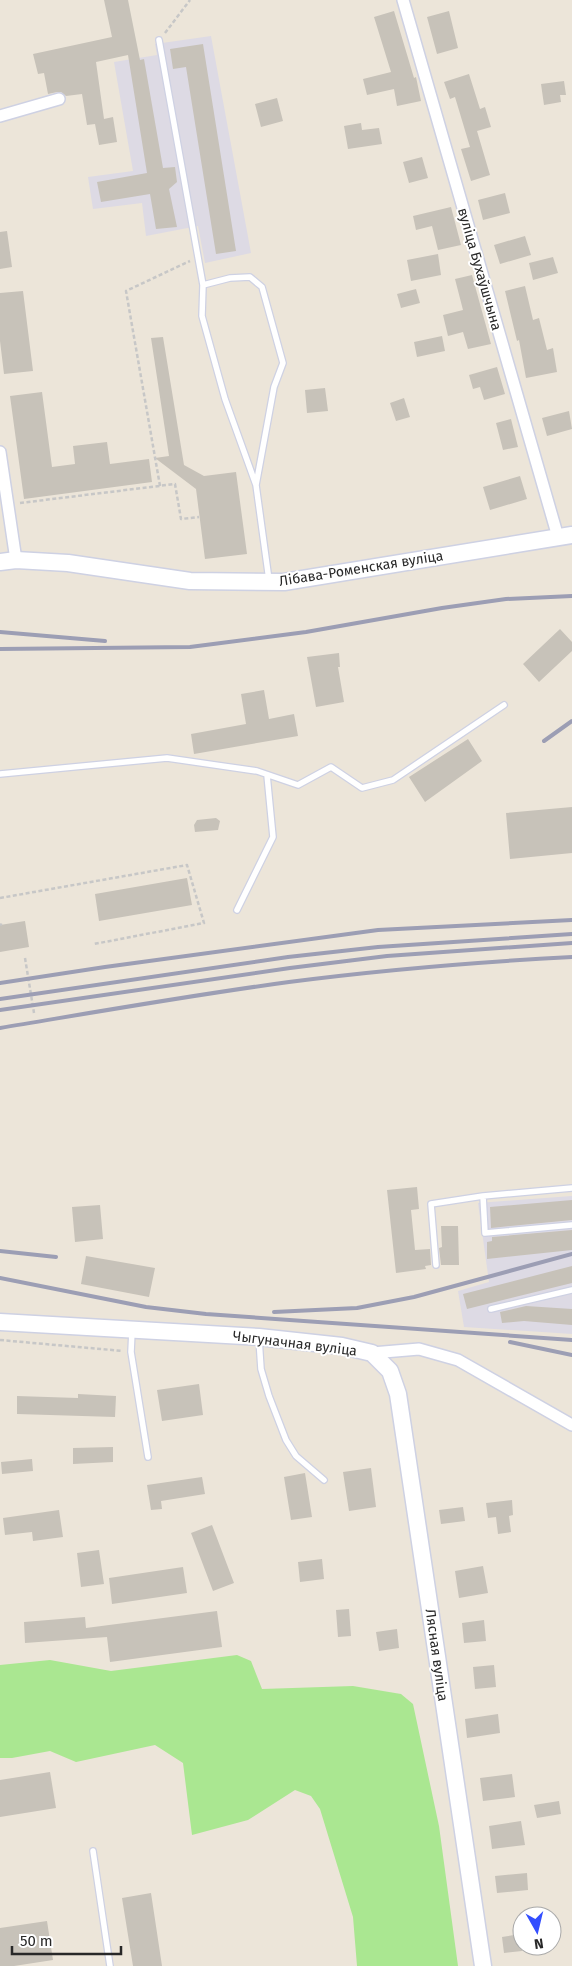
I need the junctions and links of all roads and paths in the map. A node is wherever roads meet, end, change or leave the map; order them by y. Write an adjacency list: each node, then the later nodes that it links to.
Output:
1 (190, 0): 3 (path)
2 (403, 0): 13 (street, вуліца Бухаўшчына)
3 (159, 40): 6 (lane)
4 (59, 99): 5 (street)
5 (0, 116)
6 (198, 257): 7 (lane); 9 (path)
7 (203, 285): 10 (lane); 10 (lane)
8 (0, 452): 14 (street)
9 (160, 486): 11 (path); 12 (path)
10 (256, 486): 15 (lane)
11 (20, 510)
12 (200, 517)
13 (565, 536): 15 (main road, Лібава-Роменская вуліца)
14 (8, 561): 15 (main road, Лібава-Роменская вуліца)
15 (269, 582)
16 (504, 705): 18 (lane)
17 (0, 774): 18 (lane); 19 (lane)
18 (266, 774): 21 (lane)
19 (0, 779)
20 (0, 898): 22 (path)
21 (237, 910)
22 (94, 944)
23 (25, 958): 24 (path)
24 (34, 1013)
25 (572, 1188): 26 (lane)
26 (482, 1196): 27 (lane); 28 (lane)
27 (572, 1225)
28 (436, 1264)
29 (572, 1290): 30 (lane)
30 (491, 1308)
31 (0, 1322): 32 (main road, Чыгуначная вуліца)
32 (132, 1329): 33 (main road, Чыгуначная вуліца); 35 (lane)
33 (259, 1337): 36 (main road, Чыгуначная вуліца); 39 (lane)
34 (0, 1340): 35 (path)
35 (131, 1352): 38 (lane)
36 (372, 1354): 37 (street, Чыгуначная вуліца); 42 (main road, Лясная вуліца)
37 (572, 1425)
38 (148, 1457)
39 (324, 1480)
40 (92, 1851): 41 (lane)
41 (110, 1966)
42 (483, 1966)

